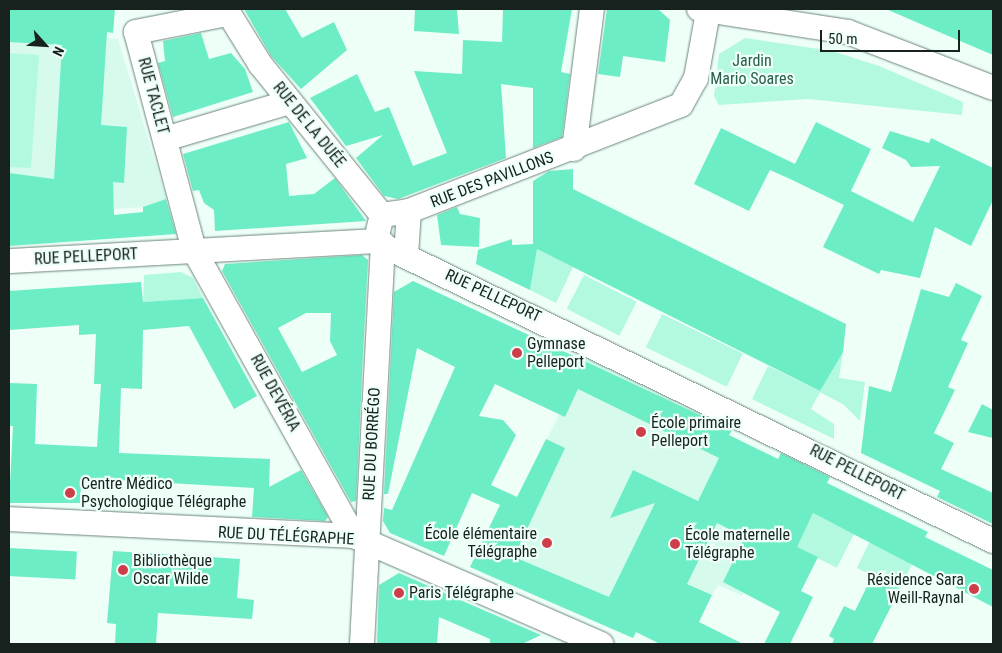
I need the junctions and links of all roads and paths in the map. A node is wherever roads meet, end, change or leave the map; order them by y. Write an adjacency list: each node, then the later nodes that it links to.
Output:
1 (592, 9): 7 (street, RUE DES PAVILLONS)
2 (703, 10): 4 (street); 7 (street, RUE DES PAVILLONS)
3 (226, 11): 5 (street, RUE DE LA DUÉE); 6 (street, RUE TACLET)
4 (993, 88)
5 (290, 102): 6 (street); 9 (street, RUE DE LA DUÉE)
6 (165, 139): 11 (street, RUE TACLET)
7 (574, 149): 8 (street, RUE DES PAVILLONS)
8 (409, 211): 9 (street, RUE DES PAVILLONS); 12 (street, RUE DES PAVILLONS)
9 (382, 215): 10 (street)
10 (379, 243): 11 (street, RUE PELLEPORT); 12 (street, RUE PELLEPORT); 15 (street, RUE DU BORRÉGO)
11 (194, 250): 13 (street, RUE PELLEPORT); 15 (street, RUE DEVÉRIA)
12 (406, 255): 16 (street, RUE PELLEPORT)
13 (9, 261)
14 (9, 519): 15 (street, RUE DU TÉLÉGRAPHE)
15 (360, 540): 17 (street, RUE DU BORRÉGO); 18 (street, RUE DU TÉLÉGRAPHE)
16 (993, 540)
17 (362, 644)
18 (601, 644)

